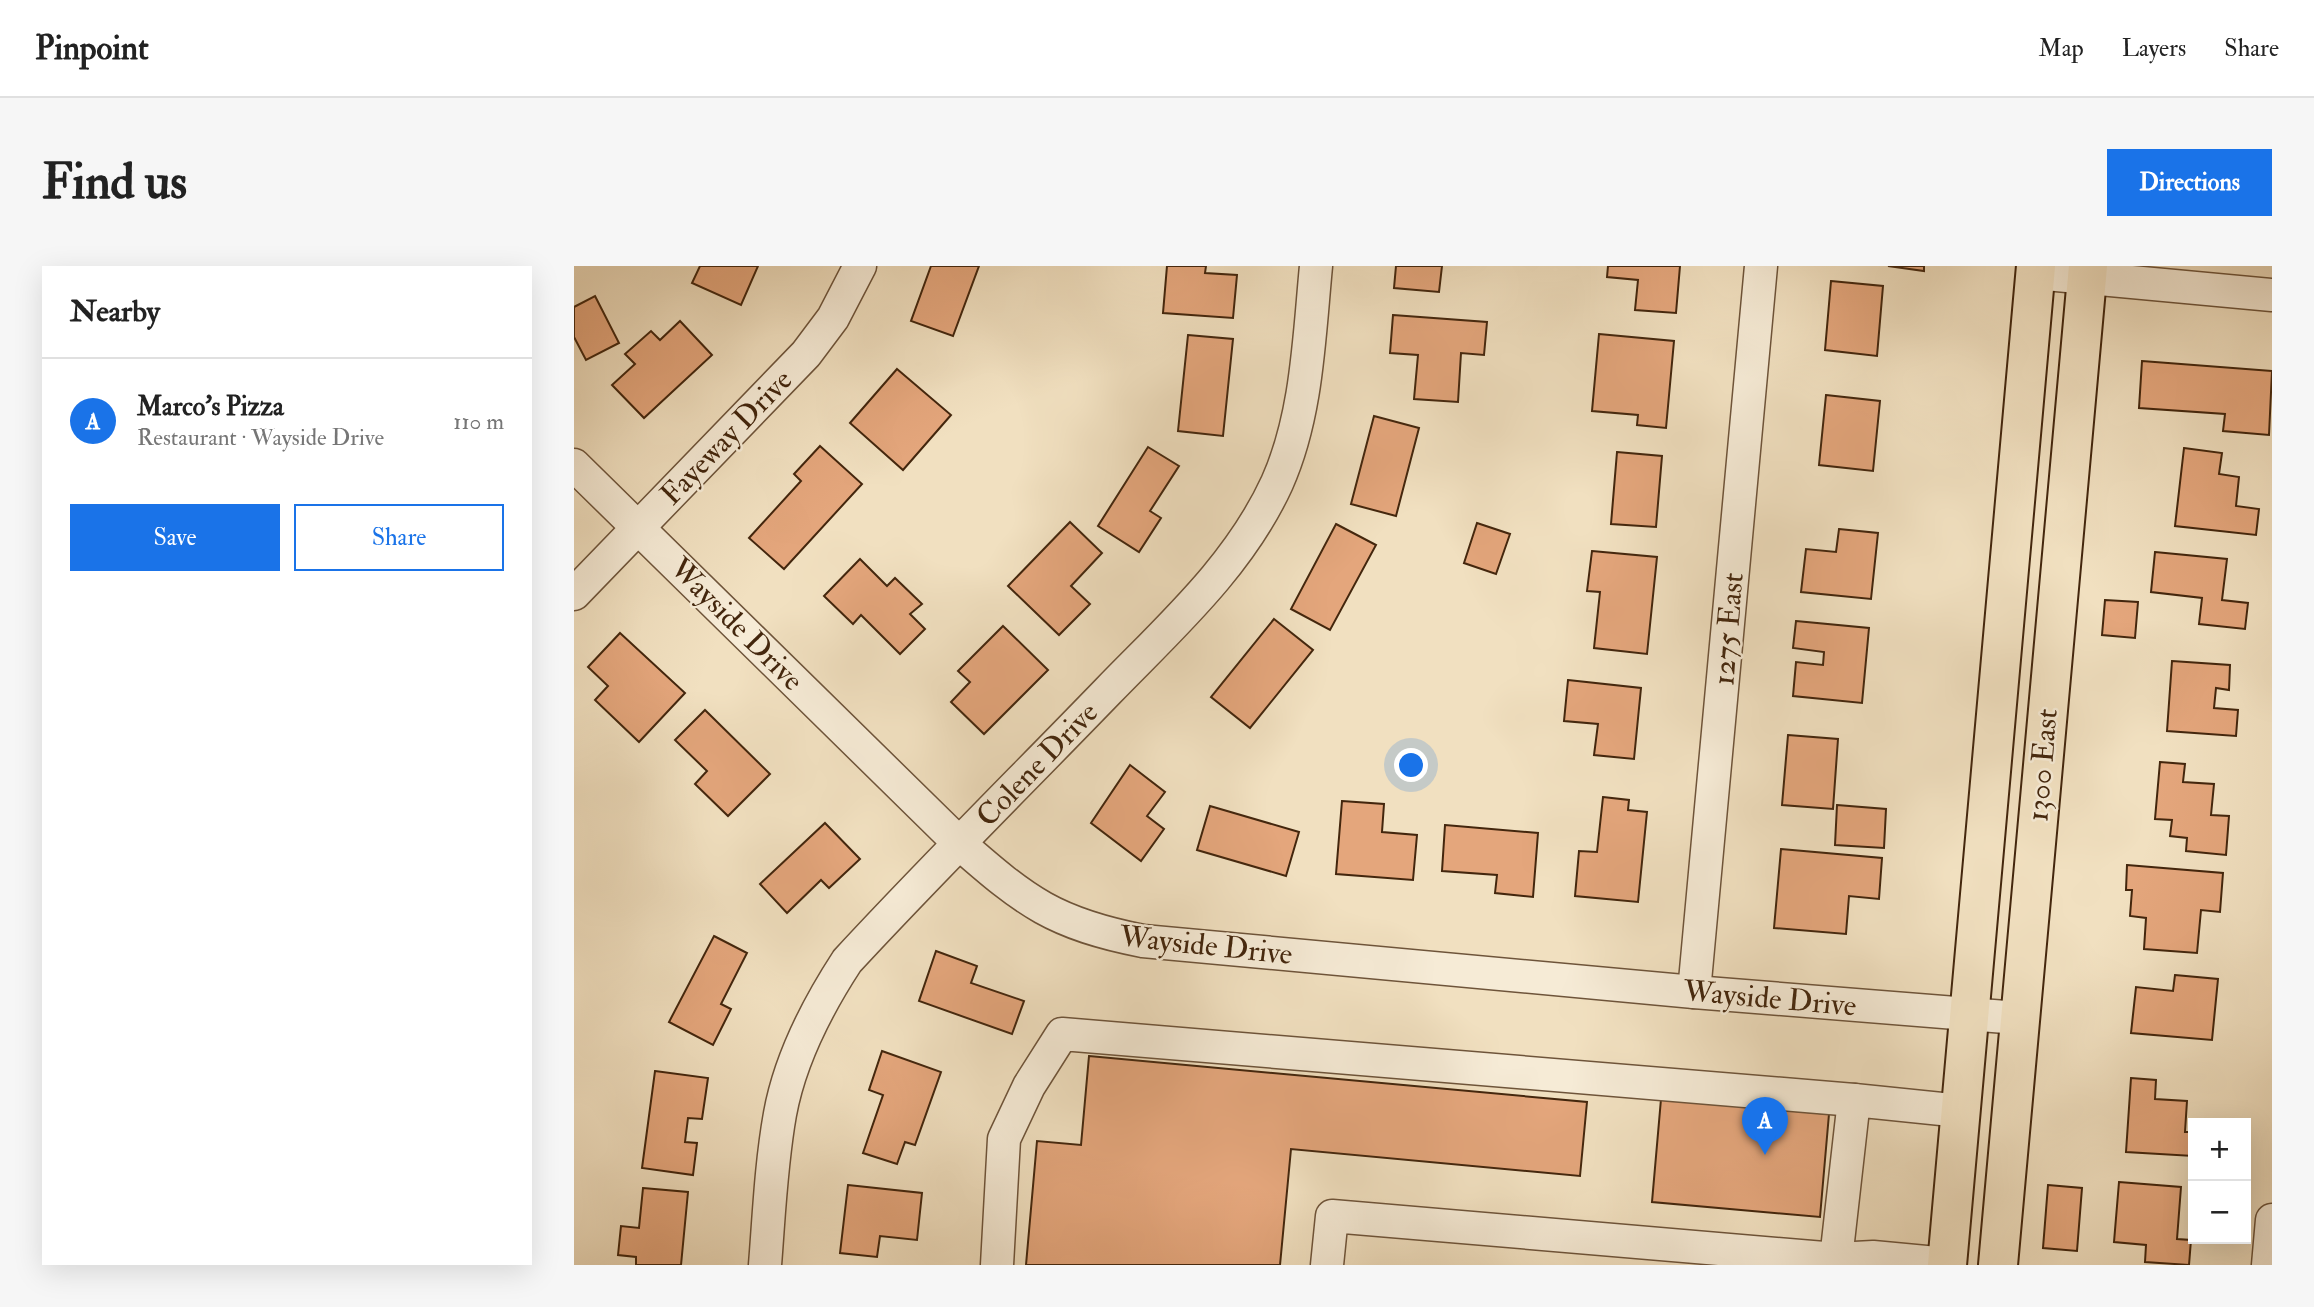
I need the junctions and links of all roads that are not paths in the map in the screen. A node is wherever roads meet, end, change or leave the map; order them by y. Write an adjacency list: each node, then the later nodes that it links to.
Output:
1 (860, 266): 8 (street, Fayeway Drive)
2 (1316, 266): 10 (street, Colene Drive)
3 (1761, 266): 11 (street, 1275 East)
4 (2036, 270): 5 (street); 12 (main road, 1300 East)
5 (2088, 272): 6 (street); 13 (main road, 1300 East)
6 (2272, 295)
7 (574, 465): 8 (street, Wayside Drive)
8 (639, 528): 9 (street, Fayeway Drive); 10 (street, Wayside Drive)
9 (574, 594)
10 (960, 844): 11 (street, Wayside Drive); 18 (street, Colene Drive)
11 (1694, 992): 12 (street, Wayside Drive)
12 (1971, 1014): 13 (street, Wayside Drive); 15 (main road, 1300 East)
13 (2018, 1018): 22 (main road, 1300 East)
14 (1854, 1100): 15 (street); 17 (street); 19 (street)
15 (1961, 1111): 21 (main road, 1300 East)
16 (2272, 1220): 23 (street)
17 (1836, 1263): 20 (street); 21 (street)
18 (765, 1265)
19 (997, 1265)
20 (1327, 1265)
21 (1948, 1265)
22 (1998, 1265)
23 (2268, 1265)

